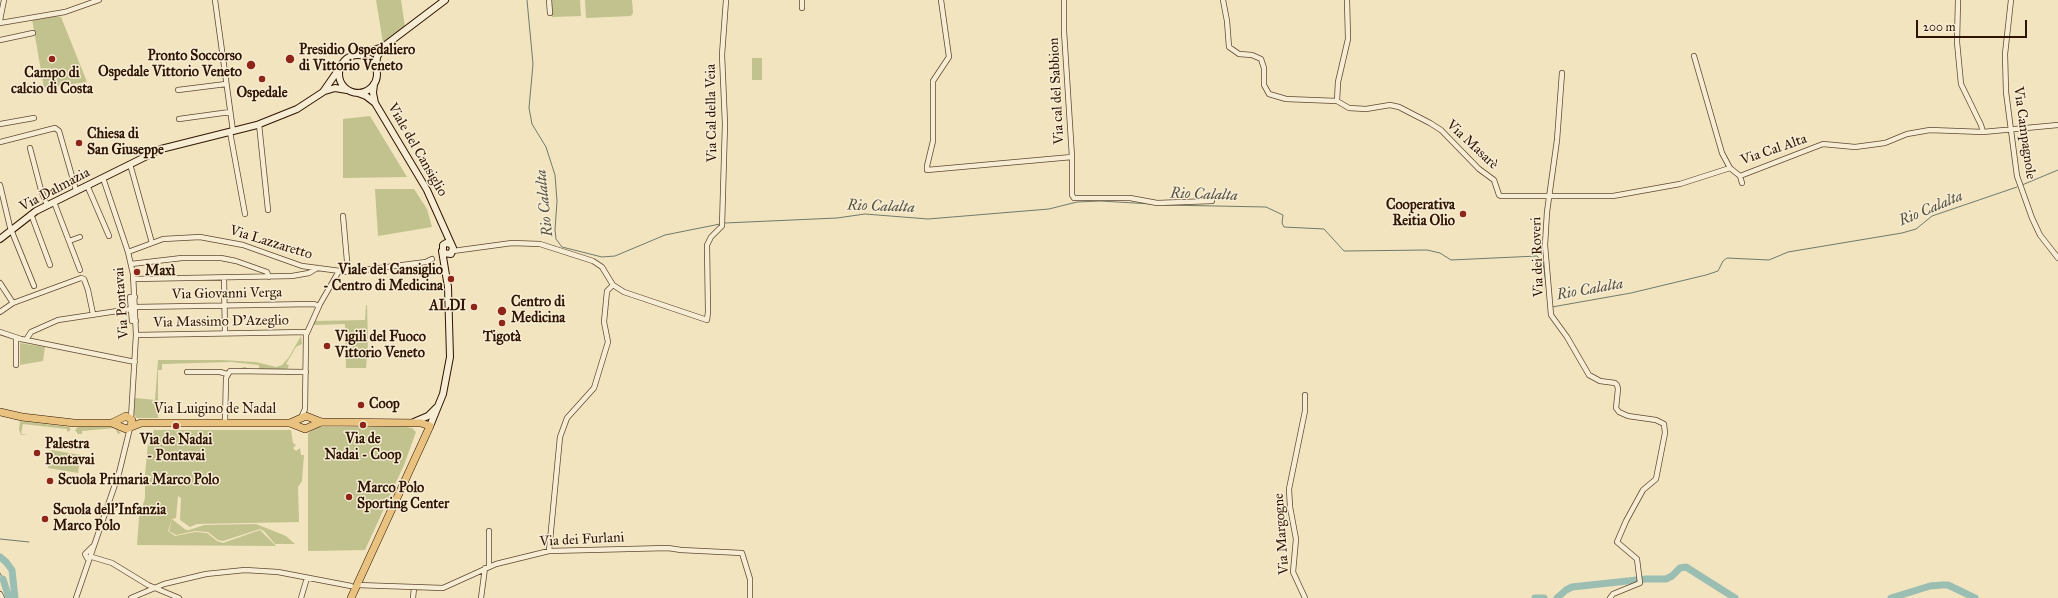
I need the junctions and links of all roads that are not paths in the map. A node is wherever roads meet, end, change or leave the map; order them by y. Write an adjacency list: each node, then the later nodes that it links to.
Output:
1 (4, 0): 16 (street)
2 (99, 0): 16 (street)
3 (215, 0): 25 (street)
4 (444, 0): 19 (main road)
5 (549, 0): 15 (street)
6 (726, 0): 84 (street, Via Cal della Veia)
7 (802, 0): 14 (street)
8 (941, 0): 44 (street, Via cal del Sabbion)
9 (1064, 0): 44 (street, Via cal del Sabbion)
10 (1222, 0): 31 (street, Via Masarè)
11 (1347, 0): 31 (street)
12 (1958, 0): 41 (street)
13 (2011, 0): 39 (street, Via Campagnole)
14 (802, 8)
15 (550, 13)
16 (0, 22)
17 (33, 33): 18 (street)
18 (0, 40)
19 (383, 47): 20 (main road); 22 (main road)
20 (358, 54): 22 (main road); 23 (main road)
21 (1694, 56): 46 (street)
22 (376, 67): 26 (main road)
23 (339, 69): 28 (main road); 29 (main road)
24 (1562, 73): 54 (street, Via dei Roveri)
25 (226, 84): 27 (street); 33 (street)
26 (374, 84): 30 (main road); 32 (main road, Viale del Cansiglio)
27 (178, 90)
28 (347, 90): 29 (main road); 30 (main road)
29 (324, 92): 37 (main road, Via Dalmazia)
30 (358, 93): 32 (main road, Viale del Cansiglio)
31 (1336, 101): 53 (street, Via Masarè)
32 (375, 103): 59 (main road, Viale del Cansiglio)
33 (230, 112): 35 (street); 40 (street)
34 (34, 118): 36 (street)
35 (179, 119)
36 (0, 124)
37 (259, 124): 40 (main road, Via Dalmazia); 58 (street)
38 (2058, 125): 39 (street, Via Cal Alta)
39 (2011, 129): 41 (street, Via Cal Alta); 72 (street, Via Campagnole)
40 (231, 131): 45 (main road, Via Dalmazia); 61 (street)
41 (1983, 132): 47 (street, Via Cal Alta)
42 (0, 142): 52 (street)
43 (30, 148): 57 (street)
44 (1072, 157): 55 (street)
45 (130, 164): 48 (main road, Via Dalmazia); 68 (street)
46 (1730, 168): 47 (street, Via Cal Alta); 54 (street, Via Cal Alta)
47 (1740, 176): 49 (street)
48 (103, 178): 50 (main road, Via Dalmazia); 71 (street, Via Pontavai)
49 (1742, 183)
50 (87, 185): 52 (main road, Via Dalmazia); 64 (street)
51 (0, 186): 63 (street)
52 (76, 190): 56 (main road, Via Dalmazia)
53 (1499, 195): 54 (street, Via Cal Alta)
54 (1551, 196): 139 (street, Via dei Roveri)
55 (1212, 201)
56 (54, 202): 57 (main road, Via Dalmazia); 67 (street)
57 (47, 205): 60 (main road, Via Dalmazia)
58 (268, 210)
59 (436, 210): 69 (main road, Viale del Cansiglio); 70 (main road, Viale del Cansiglio)
60 (31, 214): 63 (main road, Via Dalmazia); 75 (street)
61 (245, 214)
62 (343, 216): 79 (street)
63 (11, 229): 66 (main road, Via Dalmazia); 85 (street)
64 (110, 236)
65 (80, 237): 67 (street)
66 (0, 239)
67 (69, 241): 77 (street)
68 (152, 243): 71 (street, Via Lazzaretto); 76 (street, Via Lazzaretto)
69 (442, 248): 70 (main road); 70 (main road); 86 (main road, Viale del Cansiglio)
70 (452, 249): 84 (street); 86 (main road, Viale del Cansiglio)
71 (128, 252): 74 (street, Via Pontavai)
72 (2058, 258)
73 (432, 259): 79 (street, Via Lazzaretto)
74 (131, 264): 80 (street); 82 (street, Via Pontavai)
75 (50, 265)
76 (317, 268): 78 (street, Via Lazzaretto); 80 (street)
77 (80, 270)
78 (339, 271): 79 (street, Via Lazzaretto); 89 (street)
79 (348, 272)
80 (269, 277): 81 (street)
81 (224, 278): 82 (street); 88 (street)
82 (133, 279): 90 (street, Via Pontavai)
83 (0, 283): 87 (street)
84 (613, 285): 119 (street)
85 (34, 286)
86 (448, 287): 105 (main road, Viale del Cansiglio)
87 (13, 303): 91 (street); 92 (street)
88 (225, 305): 89 (street, Via Giovanni Verga); 90 (street, Via Giovanni Verga); 95 (street)
89 (319, 306): 94 (street)
90 (133, 308): 92 (street, Via Giovanni Verga); 96 (street, Via Pontavai)
91 (0, 312)
92 (93, 314): 98 (street, Via Giovanni Verga)
93 (0, 332): 97 (street)
94 (307, 332): 95 (street, Via Massimo D'Azeglio); 102 (street)
95 (225, 333): 96 (street, Via Massimo D'Azeglio)
96 (136, 335): 99 (street, Via Pontavai)
97 (16, 338): 98 (street); 100 (street)
98 (26, 340): 99 (street)
99 (135, 362): 112 (street, Via Pontavai)
100 (16, 365)
101 (187, 372): 103 (street)
102 (306, 372): 103 (street); 106 (street)
103 (227, 374): 110 (street)
104 (1306, 396): 138 (street, Via Margogne)
105 (439, 404): 114 (main road, Via Luigino de Nadal); 115 (main road, Viale del Cansiglio)
106 (305, 410): 108 (street); 109 (street)
107 (0, 412): 112 (main road)
108 (301, 418): 109 (main road, Via Luigino de Nadal); 113 (main road, Via Luigino de Nadal); 116 (main road)
109 (310, 418): 111 (main road, Via Luigino de Nadal); 116 (main road)
110 (225, 422): 112 (main road, Via Luigino de Nadal); 113 (main road, Via Luigino de Nadal)
111 (321, 422): 114 (main road, Via Luigino de Nadal); 116 (main road, Via Luigino de Nadal)
112 (126, 423): 120 (street)
113 (290, 423): 116 (main road, Via Luigino de Nadal)
114 (412, 423): 115 (main road, Via Luigino de Nadal); 117 (main road)
115 (430, 426): 117 (main road, Viale del Cansiglio)
116 (306, 428)
117 (422, 442): 124 (main road, Viale del Cansiglio)
118 (489, 531): 121 (street)
119 (549, 551): 121 (street, Via dei Furlani); 137 (street, Via dei Furlani)
120 (90, 555): 125 (street); 130 (street)
121 (487, 567): 126 (street, Via dei Furlani); 136 (street)
122 (307, 578): 123 (street, Via dei Furlani); 124 (street, Via dei Furlani); 133 (street)
123 (169, 583): 125 (street, Via dei Furlani); 127 (street)
124 (354, 585): 126 (street, Via dei Furlani); 134 (main road, Viale del Cansiglio)
125 (152, 588): 127 (street); 131 (street, Via dei Furlani)
126 (414, 588): 135 (street)
127 (166, 593): 132 (street)
128 (0, 594): 129 (street)
129 (2, 598)
130 (76, 598)
131 (132, 598)
132 (179, 598)
133 (301, 598)
134 (351, 598)
135 (413, 598)
136 (481, 598)
137 (750, 598)
138 (1305, 598)
139 (1610, 598)

